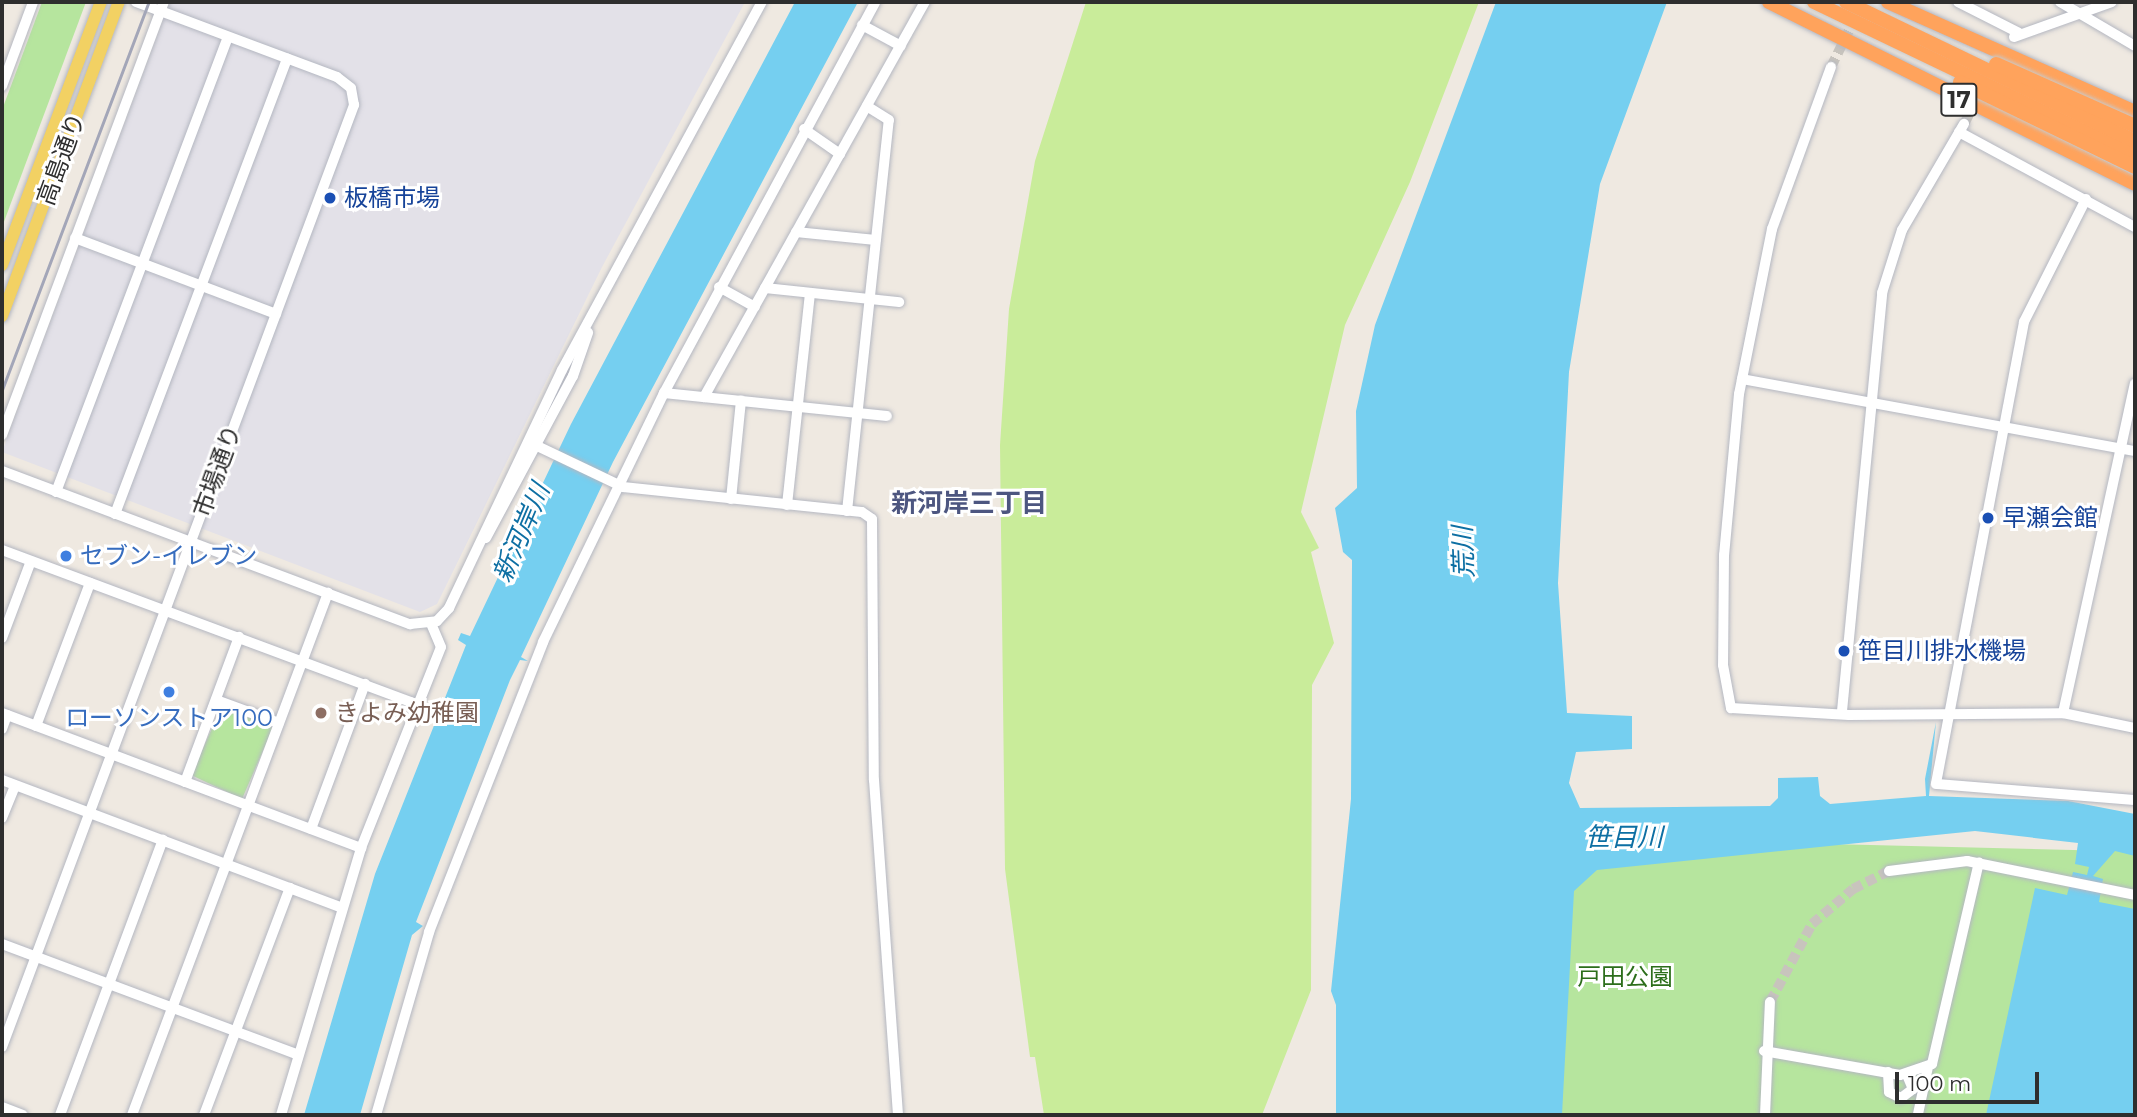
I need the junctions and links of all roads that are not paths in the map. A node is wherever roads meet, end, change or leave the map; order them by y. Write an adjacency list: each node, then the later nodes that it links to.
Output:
1 (33, 2): 24 (street)
2 (101, 2): 40 (main road, 高島通り)
3 (119, 2): 50 (main road, 高島通り)
4 (136, 2): 15 (street, 市場通り)
5 (762, 2): 47 (street)
6 (875, 2): 18 (street)
7 (925, 2): 20 (street)
8 (1769, 2): 33 (highway, 17)
9 (1814, 2): 17 (highway, bridge)
10 (1846, 2): 17 (highway, bridge)
11 (1888, 2): 26 (highway)
12 (1958, 2): 16 (street)
13 (2060, 2): 16 (street)
14 (2112, 2): 16 (street)
15 (162, 6): 19 (street, 市場通り); 37 (street)
16 (2079, 12): 21 (street)
17 (1865, 19): 27 (highway, bridge); 29 (highway, bridge); 31 (highway, bridge); 32 (highway, bridge)
18 (862, 25): 20 (street); 28 (street)
19 (228, 37): 22 (street, 市場通り); 39 (street)
20 (901, 46): 25 (street)
21 (2135, 46)
22 (287, 58): 41 (street); 49 (street, 市場通り)
23 (1832, 67): 51 (street)
24 (2, 86)
25 (867, 106): 30 (street); 38 (street)
26 (2135, 112)
27 (2135, 126)
28 (804, 129): 30 (street); 42 (street)
29 (2135, 141)
30 (840, 154): 36 (street)
31 (2135, 156)
32 (2135, 167)
33 (2135, 184)
34 (2086, 199): 35 (street); 56 (street); 60 (street)
35 (2135, 227)
36 (796, 232): 38 (street); 43 (street)
37 (75, 238): 39 (street); 61 (street)
38 (876, 240): 45 (street)
39 (142, 263): 41 (street); 67 (street)
40 (2, 265)
41 (201, 285): 49 (street); 71 (street)
42 (719, 287): 48 (street); 53 (street)
43 (765, 288): 44 (street); 48 (street)
44 (810, 293): 45 (street); 57 (street)
45 (870, 299): 46 (street); 58 (street)
46 (899, 302)
47 (597, 306): 62 (street); 74 (street)
48 (755, 307): 54 (street)
49 (276, 314): 72 (street, 市場通り)
50 (2, 316)
51 (1742, 379): 56 (street); 86 (street)
52 (2135, 384): 63 (street)
53 (664, 393): 54 (street); 66 (street)
54 (704, 397): 55 (street)
55 (741, 401): 57 (street); 68 (street)
56 (1872, 404): 60 (street); 86 (street)
57 (798, 407): 58 (street); 69 (street)
58 (857, 413): 59 (street); 70 (street)
59 (887, 416)
60 (2003, 427): 63 (street); 89 (street)
61 (2, 435)
62 (540, 447): 66 (street); 74 (street)
63 (2120, 449): 64 (street); 87 (street)
64 (2135, 452)
65 (2, 471): 67 (street)
66 (616, 485): 68 (street); 130 (street)
67 (57, 492): 71 (street)
68 (731, 499): 69 (street)
69 (788, 505): 70 (street)
70 (847, 511): 131 (street)
71 (116, 514): 72 (street)
72 (191, 542): 77 (street); 78 (street, 市場通り)
73 (2, 550): 75 (street)
74 (471, 560): 79 (street)
75 (31, 561): 76 (street); 81 (street)
76 (90, 583): 78 (street); 91 (street)
77 (328, 593): 79 (street); 82 (street)
78 (165, 610): 80 (street); 94 (street, 市場通り)
79 (431, 624): 85 (street)
80 (239, 637): 82 (street); 84 (street)
81 (2, 638)
82 (302, 661): 83 (street); 90 (street)
83 (365, 684): 85 (street); 102 (street)
84 (216, 700): 90 (street); 96 (street)
85 (418, 704): 104 (street)
86 (1842, 711): 89 (street)
87 (2063, 713): 89 (street); 92 (street)
88 (4, 714): 91 (street); 93 (street)
89 (1947, 714): 98 (street)
90 (278, 723): 99 (street)
91 (36, 726): 94 (street)
92 (2135, 728)
93 (2, 729)
94 (111, 755): 96 (street); 100 (street, 市場通り)
95 (2, 780): 97 (street)
96 (185, 782): 99 (street)
97 (15, 785): 100 (street); 101 (street)
98 (2135, 800)
99 (248, 806): 102 (street); 106 (street)
100 (90, 813): 103 (street); 112 (street, 市場通り)
101 (2, 818)
102 (311, 829): 104 (street)
103 (163, 840): 106 (street); 113 (street)
104 (361, 848): 110 (street)
105 (1979, 862): 107 (street); 109 (street); 120 (street)
106 (227, 864): 108 (street); 115 (street)
107 (1889, 870)
108 (290, 888): 110 (street); 116 (street)
109 (2131, 895)
110 (340, 907): 119 (street)
111 (2, 944): 112 (street)
112 (36, 957): 113 (street); 117 (street, 市場通り)
113 (109, 984): 115 (street); 126 (street)
114 (1770, 1002): 118 (street)
115 (172, 1008): 116 (street); 127 (street)
116 (236, 1032): 119 (street); 128 (street)
117 (2, 1047)
118 (1764, 1051): 121 (street); 132 (street)
119 (296, 1054): 129 (street)
120 (1928, 1067): 122 (street); 124 (street)
121 (1888, 1072): 122 (street); 122 (street)
122 (1907, 1075)
123 (2, 1107): 125 (street)
124 (1918, 1114)
125 (23, 1115)
126 (60, 1115)
127 (132, 1115)
128 (204, 1115)
129 (281, 1115)
130 (376, 1115)
131 (898, 1115)
132 (1765, 1115)

